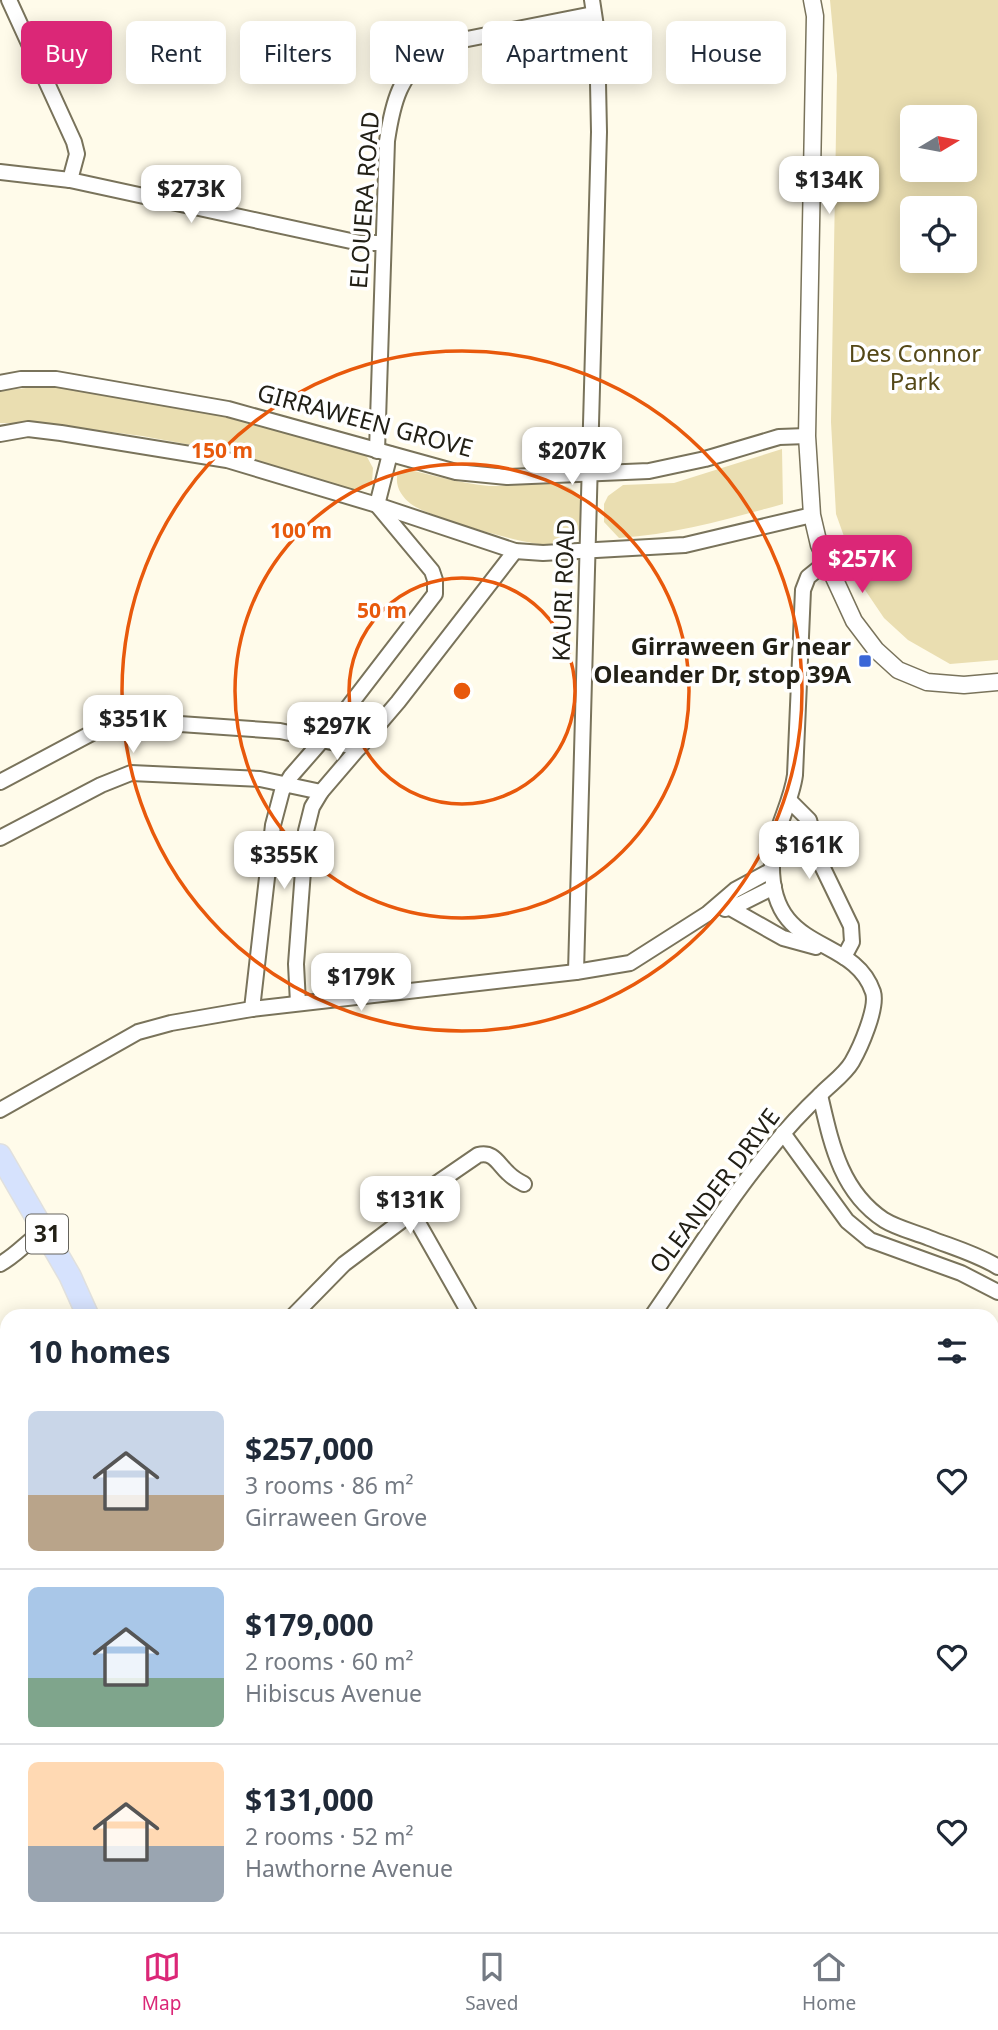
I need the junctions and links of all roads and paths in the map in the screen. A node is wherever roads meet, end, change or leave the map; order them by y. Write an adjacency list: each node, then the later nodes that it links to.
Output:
1 (9, 0): 5 (street)
2 (812, 0): 9 (street)
3 (593, 7): 6 (street, ELOUERA ROAD); 11 (street, KAURI ROAD)
4 (0, 172): 5 (street)
5 (70, 180): 6 (street)
6 (383, 243): 10 (street, ELOUERA ROAD)
7 (0, 383): 10 (street, GIRRAWEEN GROVE)
8 (0, 434): 12 (street)
9 (807, 436): 11 (street, GIRRAWEEN GROVE); 13 (street)
10 (384, 453): 11 (street, GIRRAWEEN GROVE); 12 (street, ELOUERA ROAD)
11 (590, 474): 15 (street, KAURI ROAD)
12 (377, 505): 14 (street); 18 (street)
13 (812, 515): 15 (street); 16 (street)
14 (515, 551): 15 (street); 19 (street)
15 (587, 551): 30 (street, KAURI ROAD)
16 (828, 561): 17 (street); 23 (street, OLEANDER DRIVE)
17 (998, 682)
18 (322, 741): 19 (street); 20 (street); 21 (street)
19 (359, 748): 22 (street)
20 (0, 782)
21 (287, 783): 22 (street); 24 (street); 32 (street)
22 (321, 792): 31 (street)
23 (790, 801): 25 (street, OLEANDER DRIVE); 29 (street)
24 (0, 838)
25 (772, 870): 26 (street, OLEANDER DRIVE); 28 (street)
26 (775, 887): 27 (street); 29 (street, OLEANDER DRIVE)
27 (730, 908): 28 (street); 29 (street)
28 (707, 914): 30 (street)
29 (838, 953): 33 (street, OLEANDER DRIVE)
30 (576, 972): 31 (street)
31 (298, 1003): 32 (street)
32 (252, 1009): 34 (street)
33 (820, 1094): 35 (street, OLEANDER DRIVE); 41 (street)
34 (0, 1110)
35 (783, 1133): 42 (street); 46 (street, OLEANDER DRIVE)
36 (0, 1155): 39 (main road, 31)
37 (524, 1184): 38 (street)
38 (409, 1212): 44 (street); 45 (street)
39 (45, 1230): 40 (street); 43 (main road, 31)
40 (0, 1264)
41 (998, 1267)
42 (998, 1292)
43 (85, 1309)
44 (300, 1309)
45 (467, 1309)
46 (657, 1309)

